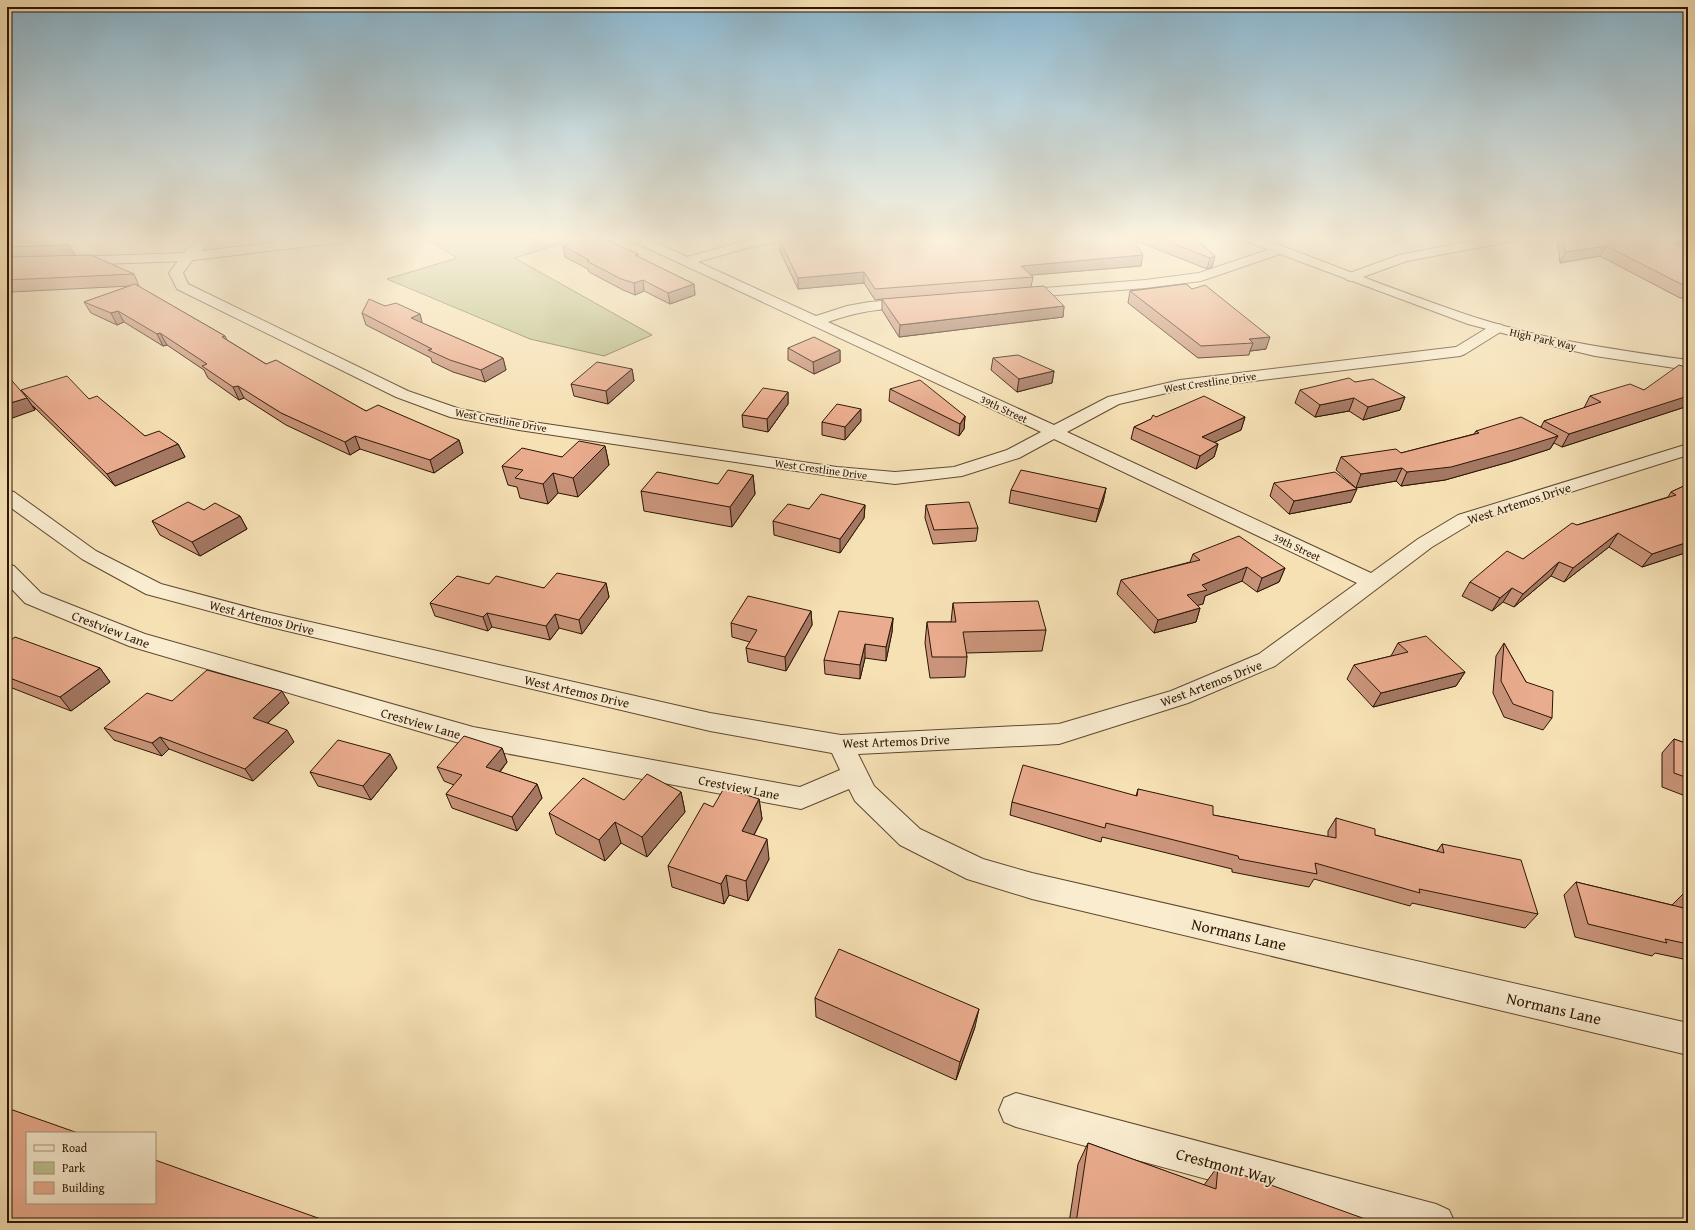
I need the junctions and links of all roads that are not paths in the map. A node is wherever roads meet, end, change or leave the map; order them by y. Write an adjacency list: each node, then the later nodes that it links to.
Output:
1 (199, 294): 8 (street, West Crestline Drive)
2 (760, 294): 5 (street, 39th Street)
3 (1398, 294): 6 (street, High Park Way)
4 (923, 302): 5 (street)
5 (817, 321): 8 (street, 39th Street)
6 (1497, 328): 7 (street, High Park Way); 8 (street, West Crestline Drive)
7 (1688, 365)
8 (1054, 432): 12 (street, 39th Street)
9 (1688, 449): 12 (street, West Artemos Drive)
10 (7, 496): 13 (street, West Artemos Drive)
11 (7, 571): 14 (street, Crestview Lane)
12 (1373, 582): 13 (street, West Artemos Drive)
13 (842, 745): 14 (street, Normans Lane)
14 (855, 775): 15 (street, Normans Lane)
15 (1688, 1039)
16 (1016, 1110): 17 (street, Crestmont Way)
17 (1436, 1223)

